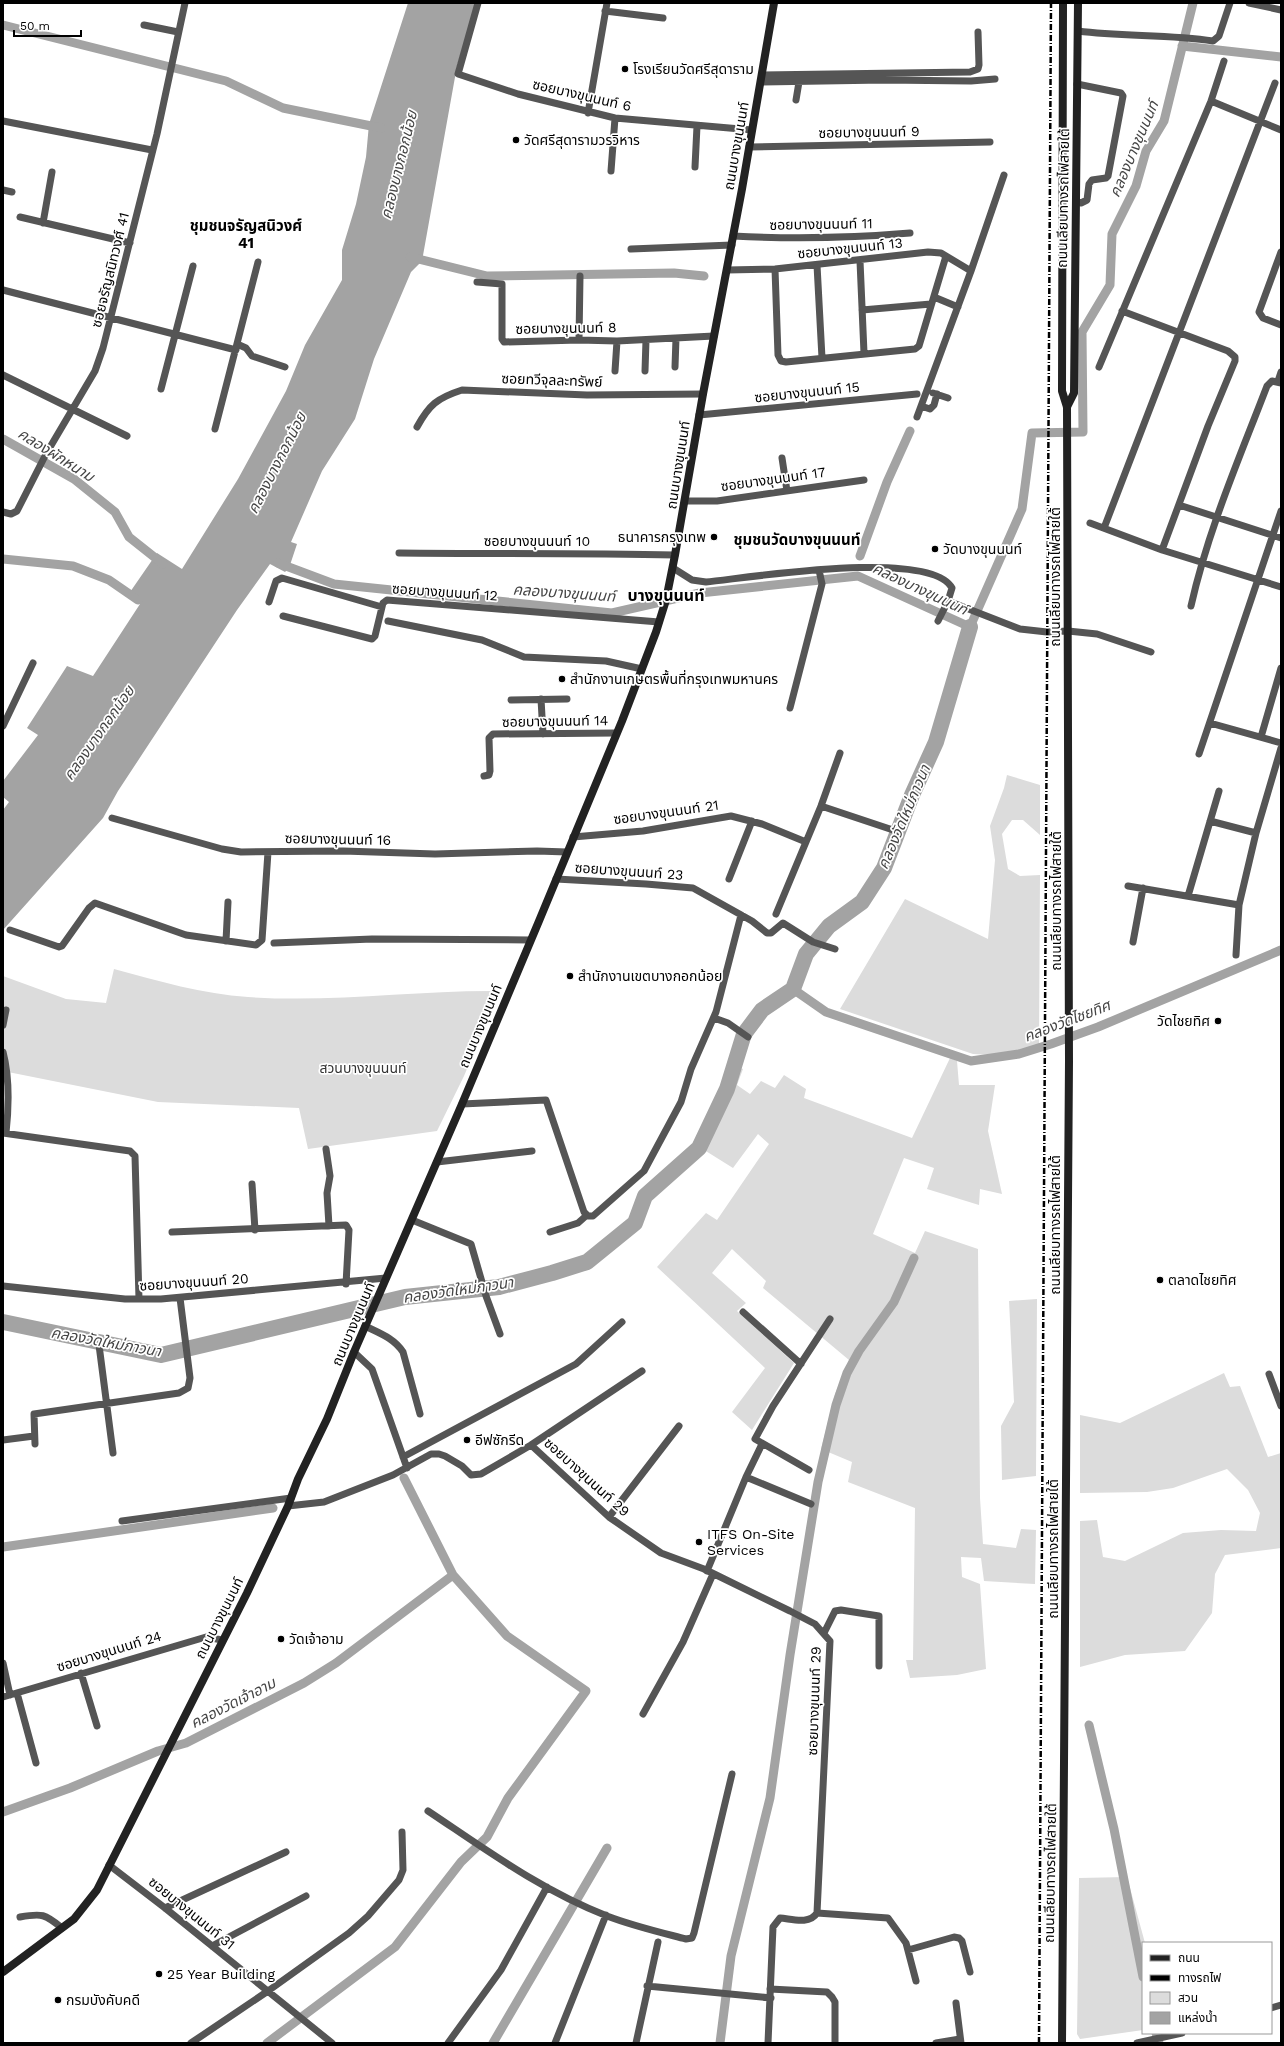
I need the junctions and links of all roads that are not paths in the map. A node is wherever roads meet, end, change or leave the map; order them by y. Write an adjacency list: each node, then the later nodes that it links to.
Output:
1 (185, 3): 14 (street, ซอยจรัญสนิทวงศ์ 41)
2 (478, 3): 24 (street, ซอยบางขุนนนท์ 6)
3 (607, 3): 10 (street)
4 (774, 3): 17 (main road, ถนนบางขุนนนท์)
5 (1064, 3): 92 (main road, ถนนเลียบทางรถไฟสายใต้)
6 (1078, 3): 13 (main road, ถนนเลียบทางรถไฟสายใต้)
7 (1230, 3): 13 (street)
8 (1249, 3): 9 (street)
9 (1281, 10)
10 (605, 11): 11 (street); 24 (street)
11 (663, 18)
12 (144, 24): 14 (street)
13 (1078, 31): 21 (main road, ถนนเลียบทางรถไฟสายใต้)
14 (178, 32): 33 (street, ซอยจรัญสนิทวงศ์ 41)
15 (978, 32): 17 (street)
16 (1224, 61): 23 (street)
17 (761, 78): 19 (street); 29 (main road, ถนนบางขุนนนท์)
18 (995, 79): 19 (street)
19 (799, 82): 22 (street)
20 (1275, 83): 27 (street)
21 (1077, 84): 40 (main road, ถนนเลียบทางรถไฟสายใต้); 40 (street)
22 (796, 100)
23 (1211, 101): 27 (street); 64 (street)
24 (588, 113): 25 (street, ซอยบางขุนนนท์ 6)
25 (615, 118): 28 (street, ซอยบางขุนนนท์ 6); 35 (street)
26 (3, 121): 33 (street)
27 (1260, 121): 30 (street); 67 (street)
28 (697, 126): 29 (street, ซอยบางขุนนนท์ 6); 34 (street)
29 (752, 130): 32 (main road, ถนนบางขุนนนท์)
30 (1281, 130)
31 (990, 142): 32 (street, ซอยบางขุนนนท์ 9)
32 (749, 147): 44 (main road, ถนนบางขุนนนท์)
33 (152, 150): 45 (street, ซอยจรัญสนิทวงศ์ 41)
34 (695, 167)
35 (611, 171)
36 (52, 172): 42 (street)
37 (1004, 175): 56 (street)
38 (3, 190): 39 (street)
39 (12, 192)
40 (1076, 202): 92 (main road, ถนนเลียบทางรถไฟสายใต้)
41 (20, 217): 42 (street)
42 (43, 223): 45 (street)
43 (910, 233): 44 (street, ซอยบางขุนนนท์ 11)
44 (734, 236): 46 (main road, ถนนบางขุนนนท์)
45 (130, 244): 65 (street, ซอยจรัญสนิทวงศ์ 41)
46 (732, 245): 47 (street); 55 (main road, ถนนบางขุนนนท์)
47 (631, 249)
48 (1281, 252): 66 (street)
49 (946, 256): 50 (street, ซอยบางขุนนนท์ 13); 56 (street, ซอยบางขุนนนท์ 13); 60 (street)
50 (860, 260): 52 (street, ซอยบางขุนนนท์ 13); 63 (street)
51 (258, 262): 74 (street)
52 (817, 265): 54 (street, ซอยบางขุนนนท์ 13); 76 (street)
53 (193, 266): 68 (street)
54 (775, 269): 55 (street, ซอยบางขุนนนท์ 13); 76 (street)
55 (727, 270): 69 (main road, ถนนบางขุนนนท์)
56 (971, 270): 62 (street)
57 (580, 276): 71 (street)
58 (477, 282): 71 (street, ซอยบางขุนนนท์ 8)
59 (3, 290): 65 (street)
60 (934, 297): 61 (street); 62 (street)
61 (931, 304): 63 (street); 75 (street)
62 (958, 307): 86 (street)
63 (862, 310): 75 (street)
64 (1122, 311): 67 (street); 79 (street)
65 (112, 318): 68 (street); 93 (street, ซอยจรัญสนิทวงศ์ 41)
66 (1281, 325)
67 (1179, 332): 103 (street); 108 (street)
68 (175, 334): 74 (street); 85 (street)
69 (714, 336): 70 (street, ซอยบางขุนนนท์ 8); 87 (main road, ถนนบางขุนนนท์)
70 (676, 338): 72 (street, ซอยบางขุนนนท์ 8); 78 (street)
71 (579, 340): 73 (street, ซอยบางขุนนนท์ 8)
72 (646, 340): 73 (street, ซอยบางขุนนนท์ 8); 81 (street)
73 (617, 341): 80 (street)
74 (236, 347): 77 (street); 97 (street)
75 (864, 353): 76 (street)
76 (822, 358)
77 (285, 367)
78 (675, 367)
79 (1099, 367)
80 (615, 371)
81 (645, 371)
82 (1281, 372): 84 (street)
83 (3, 375): 93 (street)
84 (1279, 382): 106 (street)
85 (161, 389)
86 (927, 391): 89 (street); 91 (street)
87 (703, 394): 94 (main road, ถนนบางขุนนนท์); 96 (street, ซอยทวีจุลละทรัพย์)
88 (917, 394): 94 (street, ซอยบางขุนนนท์ 15)
89 (937, 394): 90 (street); 91 (street)
90 (948, 398)
91 (921, 406): 95 (street)
92 (1067, 408): 127 (main road, ถนนเลียบทางรถไฟสายใต้)
93 (71, 409): 98 (street); 105 (street, ซอยจรัญสนิทวงศ์ 41)
94 (699, 415): 102 (main road, ถนนบางขุนนนท์)
95 (917, 417)
96 (417, 427)
97 (215, 429)
98 (127, 436)
99 (782, 458): 101 (street)
100 (864, 480): 101 (street, ซอยบางขุนนนท์ 17)
101 (787, 491): 102 (street, ซอยบางขุนนนท์ 17)
102 (685, 501): 113 (main road, ถนนบางขุนนนท์)
103 (1179, 506): 106 (street); 111 (street)
104 (1281, 510): 109 (street)
105 (3, 512)
106 (1217, 518): 109 (street); 114 (street)
107 (1090, 523): 108 (street)
108 (1104, 528): 111 (street)
109 (1272, 535): 110 (street); 117 (street)
110 (1281, 538)
111 (1162, 550): 114 (street)
112 (399, 553): 113 (street, ซอยบางขุนนนท์ 10)
113 (675, 555): 115 (main road, ถนนบางขุนนนท์)
114 (1200, 563): 117 (street); 121 (street)
115 (673, 568): 116 (street); 126 (main road, ถนนบางขุนนนท์)
116 (819, 570): 119 (street); 135 (street)
117 (1257, 580): 118 (street); 136 (street)
118 (1281, 587)
119 (948, 601): 124 (street); 127 (street)
120 (269, 602): 122 (street)
121 (1190, 606)
122 (382, 607): 123 (street, ซอยบางขุนนนท์ 12); 126 (street, ซอยบางขุนนนท์ 12)
123 (283, 616)
124 (939, 619)
125 (388, 620): 131 (street)
126 (659, 622): 131 (main road, ถนนบางขุนนนท์)
127 (1068, 631): 128 (street); 267 (main road, ถนนเลียบทางรถไฟสายใต้)
128 (1151, 652)
129 (33, 663): 137 (street)
130 (1281, 668): 140 (street)
131 (642, 669): 138 (main road, ถนนบางขุนนนท์)
132 (541, 699): 133 (street); 134 (street); 139 (street)
133 (567, 699)
134 (512, 700)
135 (790, 708)
136 (1210, 723): 140 (street); 144 (street)
137 (3, 726)
138 (616, 733): 139 (street, ซอยบางขุนนนท์ 14); 153 (main road, ถนนบางขุนนนท์)
139 (543, 734): 145 (street, ซอยบางขุนนนท์ 14)
140 (1262, 737): 141 (street)
141 (1281, 743)
142 (1281, 748): 152 (street)
143 (840, 752): 147 (street)
144 (1199, 754)
145 (484, 776)
146 (1219, 791): 150 (street)
147 (821, 806): 151 (street); 154 (street)
148 (112, 818): 155 (street, ซอยบางขุนนนท์ 16)
149 (752, 821): 153 (street, ซอยบางขุนนนท์ 21); 154 (street, ซอยบางขุนนนท์ 21); 158 (street)
150 (1210, 821): 152 (street); 161 (street)
151 (898, 831)
152 (1256, 833): 163 (street)
153 (574, 837): 156 (main road, ถนนบางขุนนนท์)
154 (806, 842): 164 (street)
155 (268, 852): 156 (street, ซอยบางขุนนนท์ 16); 168 (street)
156 (567, 852): 157 (main road, ถนนบางขุนนนท์)
157 (556, 879): 165 (street, ซอยบางขุนนนท์ 23); 167 (main road, ถนนบางขุนนนท์)
158 (729, 879)
159 (1128, 886): 160 (street)
160 (1143, 888): 161 (street); 169 (street)
161 (1188, 896): 163 (street)
162 (228, 902): 168 (street)
163 (1239, 905): 172 (street)
164 (776, 914)
165 (741, 915): 171 (street, ซอยบางขุนนนท์ 23); 174 (street)
166 (10, 930): 168 (street)
167 (530, 940): 170 (street); 178 (main road, ถนนบางขุนนนท์)
168 (226, 941)
169 (1133, 942)
170 (274, 943)
171 (836, 949)
172 (1236, 955)
173 (6, 1010): 175 (street)
174 (714, 1018): 176 (street); 184 (street)
175 (3, 1025)
176 (748, 1037)
177 (3, 1052): 179 (street)
178 (462, 1104): 182 (main road, ถนนบางขุนนนท์); 184 (street)
179 (5, 1133): 194 (street)
180 (326, 1149): 186 (street)
181 (532, 1151): 182 (street)
182 (437, 1162): 185 (main road, ถนนบางขุนนนท์)
183 (252, 1184): 187 (street)
184 (587, 1215): 189 (street)
185 (412, 1220): 190 (main road, ถนนบางขุนนนท์); 199 (street)
186 (329, 1226): 187 (street); 191 (street)
187 (255, 1230): 188 (street)
188 (172, 1232)
189 (550, 1232)
190 (386, 1279): 191 (street, ซอยบางขุนนนท์ 20); 198 (main road, ถนนบางขุนนนท์)
191 (346, 1284): 193 (street, ซอยบางขุนนนท์ 20)
192 (3, 1286): 194 (street, ซอยบางขุนนนท์ 20)
193 (180, 1298): 194 (street, ซอยบางขุนนนท์ 20); 205 (street)
194 (140, 1299)
195 (743, 1312): 202 (street)
196 (830, 1319): 202 (street)
197 (622, 1322): 215 (street)
198 (365, 1326): 201 (main road, ถนนบางขุนนนท์); 207 (street)
199 (500, 1334)
200 (99, 1345): 205 (street)
201 (354, 1352): 215 (street); 219 (main road, ถนนบางขุนนนท์)
202 (801, 1364): 212 (street)
203 (642, 1371): 213 (street)
204 (1269, 1374): 206 (street)
205 (106, 1403): 209 (street); 214 (street)
206 (1281, 1406)
207 (420, 1414)
208 (678, 1426): 221 (street)
209 (34, 1436): 210 (street); 211 (street)
210 (3, 1440)
211 (36, 1444)
212 (762, 1444): 217 (street); 218 (street)
213 (531, 1445): 216 (street, ซอยบางขุนนนท์ 29); 221 (street, ซอยบางขุนนนท์ 29)
214 (113, 1453)
215 (403, 1457): 216 (street)
216 (405, 1469): 219 (street, ซอยบางขุนนนท์ 29)
217 (810, 1470)
218 (746, 1477): 220 (street); 223 (street)
219 (289, 1502): 222 (street, ซอยบางขุนนนท์ 29); 225 (main road, ถนนบางขุนนนท์)
220 (811, 1504)
221 (609, 1517): 223 (street, ซอยบางขุนนนท์ 29)
222 (122, 1521)
223 (710, 1572): 224 (street, ซอยบางขุนนนท์ 29); 231 (street)
224 (824, 1633): 227 (street); 242 (street, ซอยบางขุนนนท์ 29)
225 (222, 1640): 228 (street, ซอยบางขุนนนท์ 24); 238 (main road, ถนนบางขุนนนท์)
226 (3, 1663): 230 (street)
227 (879, 1666)
228 (81, 1673): 229 (street, ซอยบางขุนนนท์ 24); 232 (street)
229 (17, 1693): 230 (street, ซอยบางขุนนนท์ 24); 233 (street)
230 (6, 1696)
231 (643, 1714)
232 (96, 1726)
233 (36, 1763)
234 (732, 1774): 243 (street)
235 (428, 1811): 239 (street)
236 (402, 1832): 254 (street)
237 (286, 1852): 241 (street)
238 (109, 1866): 241 (street, ซอยบางขุนนนท์ 31); 245 (main road, ถนนบางขุนนนท์)
239 (547, 1888): 243 (street); 261 (street)
240 (306, 1896): 247 (street)
241 (165, 1908): 247 (street, ซอยบางขุนนนท์ 31)
242 (817, 1914): 248 (street); 253 (street)
243 (606, 1915): 262 (street)
244 (20, 1917): 245 (street)
245 (62, 1928): 249 (main road, ถนนบางขุนนนท์)
246 (658, 1942): 252 (street)
247 (212, 1946): 254 (street, ซอยบางขุนนนท์ 31)
248 (908, 1950): 250 (street); 251 (street)
249 (3, 1972)
250 (970, 1972)
251 (916, 1981)
252 (647, 1986): 255 (street); 263 (street)
253 (770, 1989): 255 (street); 265 (street)
254 (268, 1991): 259 (street); 260 (street, ซอยบางขุนนนท์ 31)
255 (771, 1998): 264 (street)
256 (956, 2003): 258 (street)
257 (1178, 2034): 268 (street)
258 (961, 2041): 266 (street)
259 (191, 2043)
260 (332, 2043)
261 (448, 2043)
262 (555, 2043)
263 (636, 2043)
264 (768, 2043)
265 (835, 2043)
266 (936, 2043)
267 (1062, 2043)
268 (1138, 2043)

